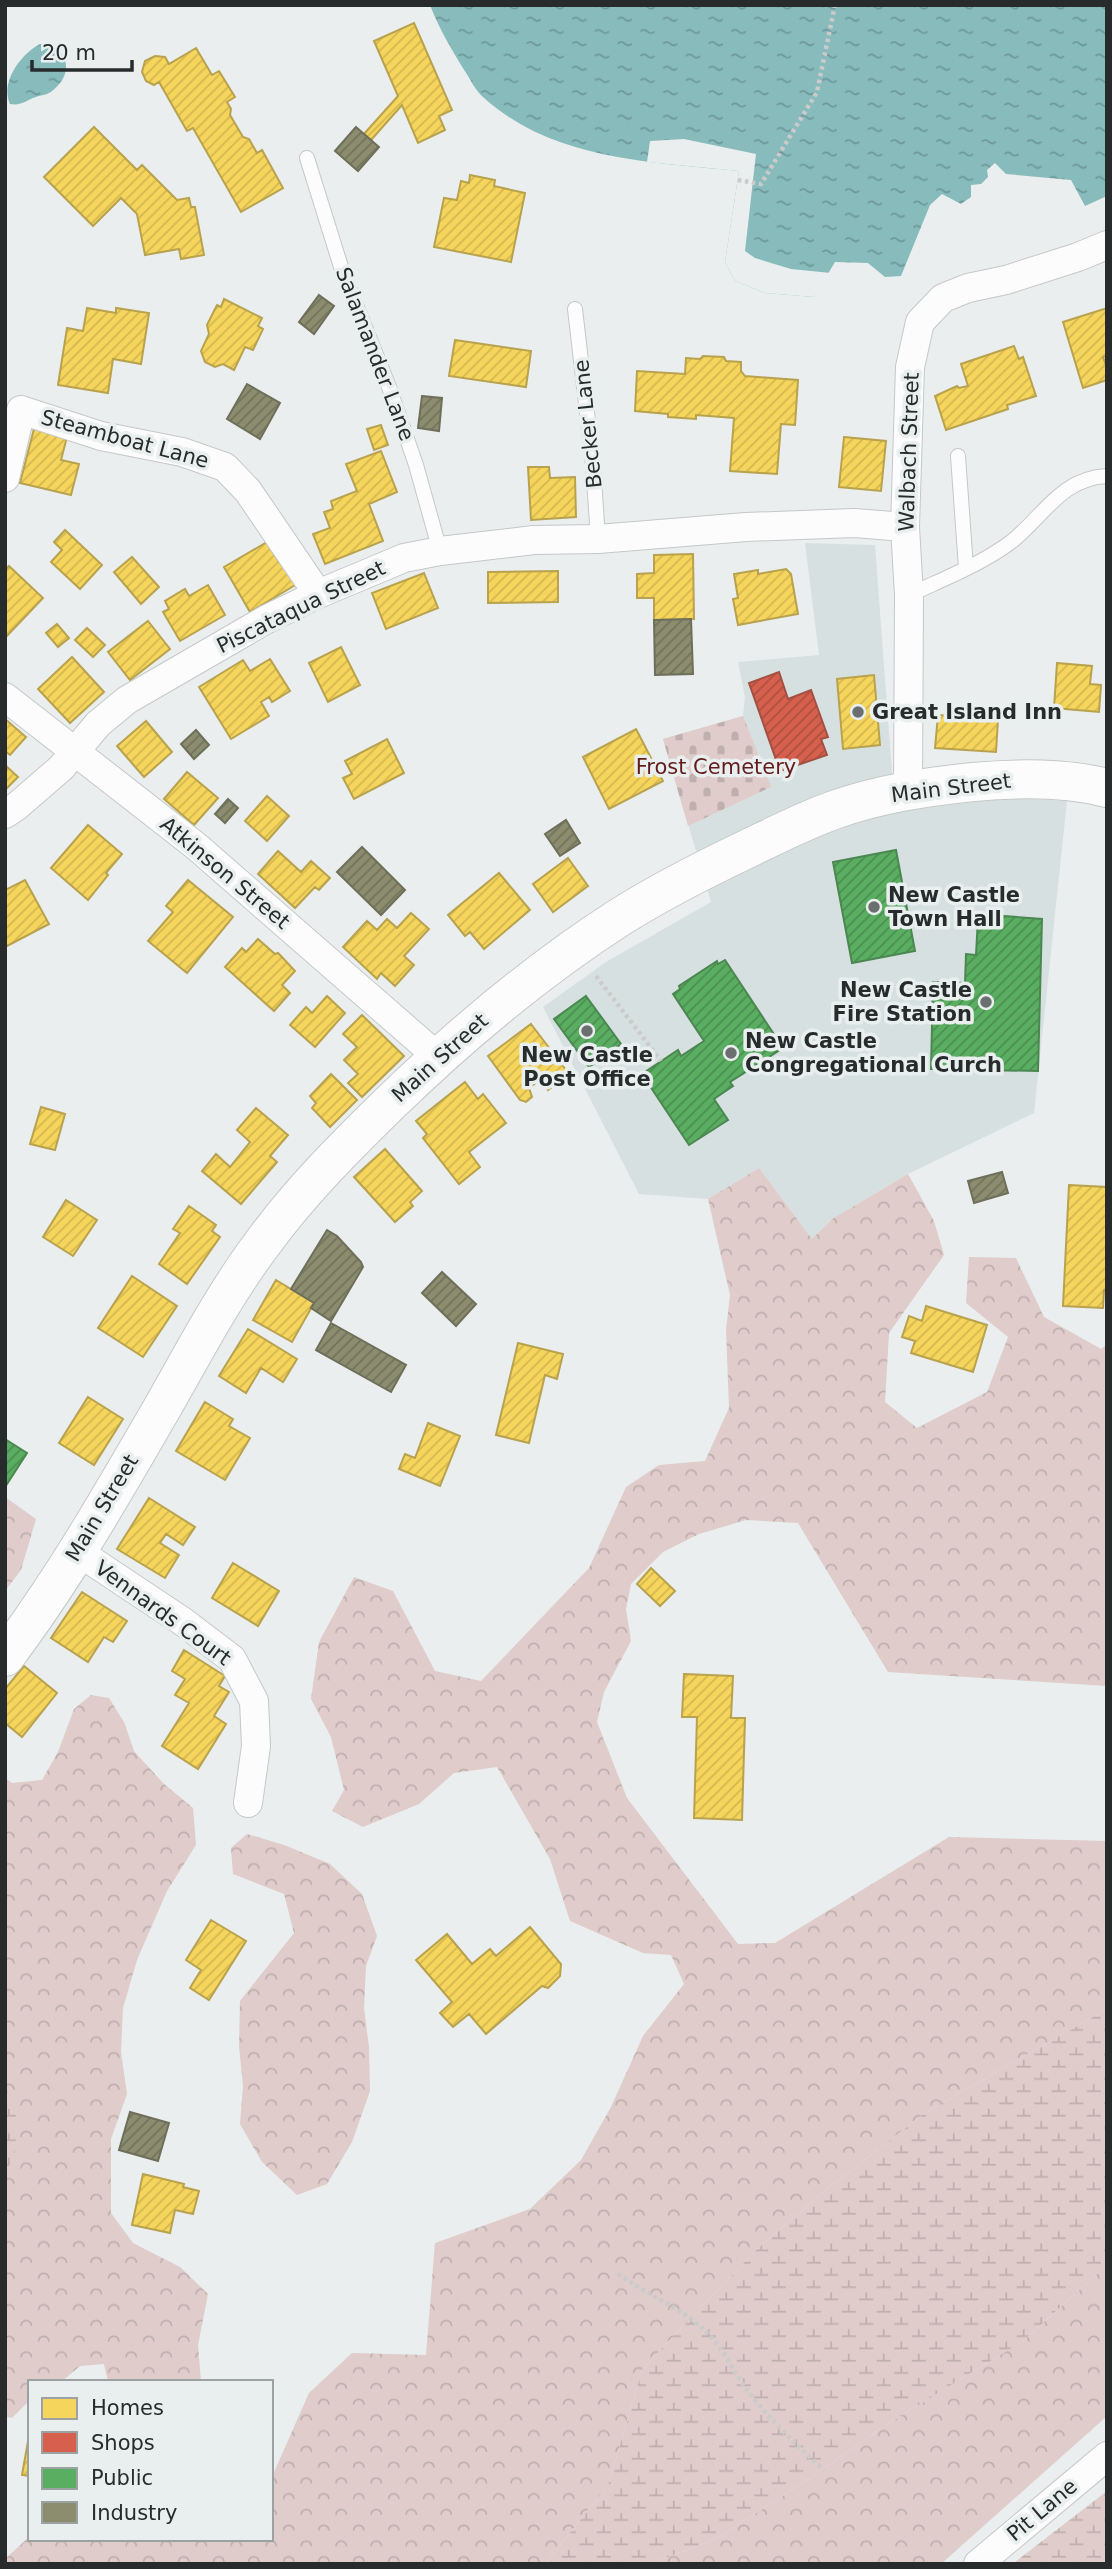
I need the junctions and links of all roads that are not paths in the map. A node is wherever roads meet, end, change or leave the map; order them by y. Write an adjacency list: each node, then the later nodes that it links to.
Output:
1 (307, 158): 9 (lane, Salamander Lane)
2 (1107, 245): 7 (street, Walbach Street)
3 (575, 309): 8 (lane, Becker Lane)
4 (958, 456): 10 (lane)
5 (1107, 476): 10 (lane)
6 (5, 478): 11 (street, Steamboat Lane)
7 (905, 527): 8 (street, Piscataqua Street); 12 (street, Walbach Street)
8 (598, 539): 9 (street, Piscataqua Street)
9 (440, 551): 11 (street, Piscataqua Street)
10 (966, 568): 12 (lane)
11 (318, 594): 14 (street, Piscataqua Street)
12 (909, 595): 16 (street, Walbach Street)
13 (5, 697): 14 (street, Atkinson Street)
14 (75, 751): 17 (street, Piscataqua Street); 18 (street, Atkinson Street)
15 (1107, 788): 16 (main road, Main Street)
16 (908, 789): 18 (main road, Main Street)
17 (5, 814)
18 (438, 1056): 19 (main road, Main Street)
19 (77, 1551): 20 (main road, Main Street); 21 (street, Vennards Court)
20 (5, 1657)
21 (248, 1803)
22 (1107, 2456): 23 (street, Pit Lane)
23 (978, 2564)

